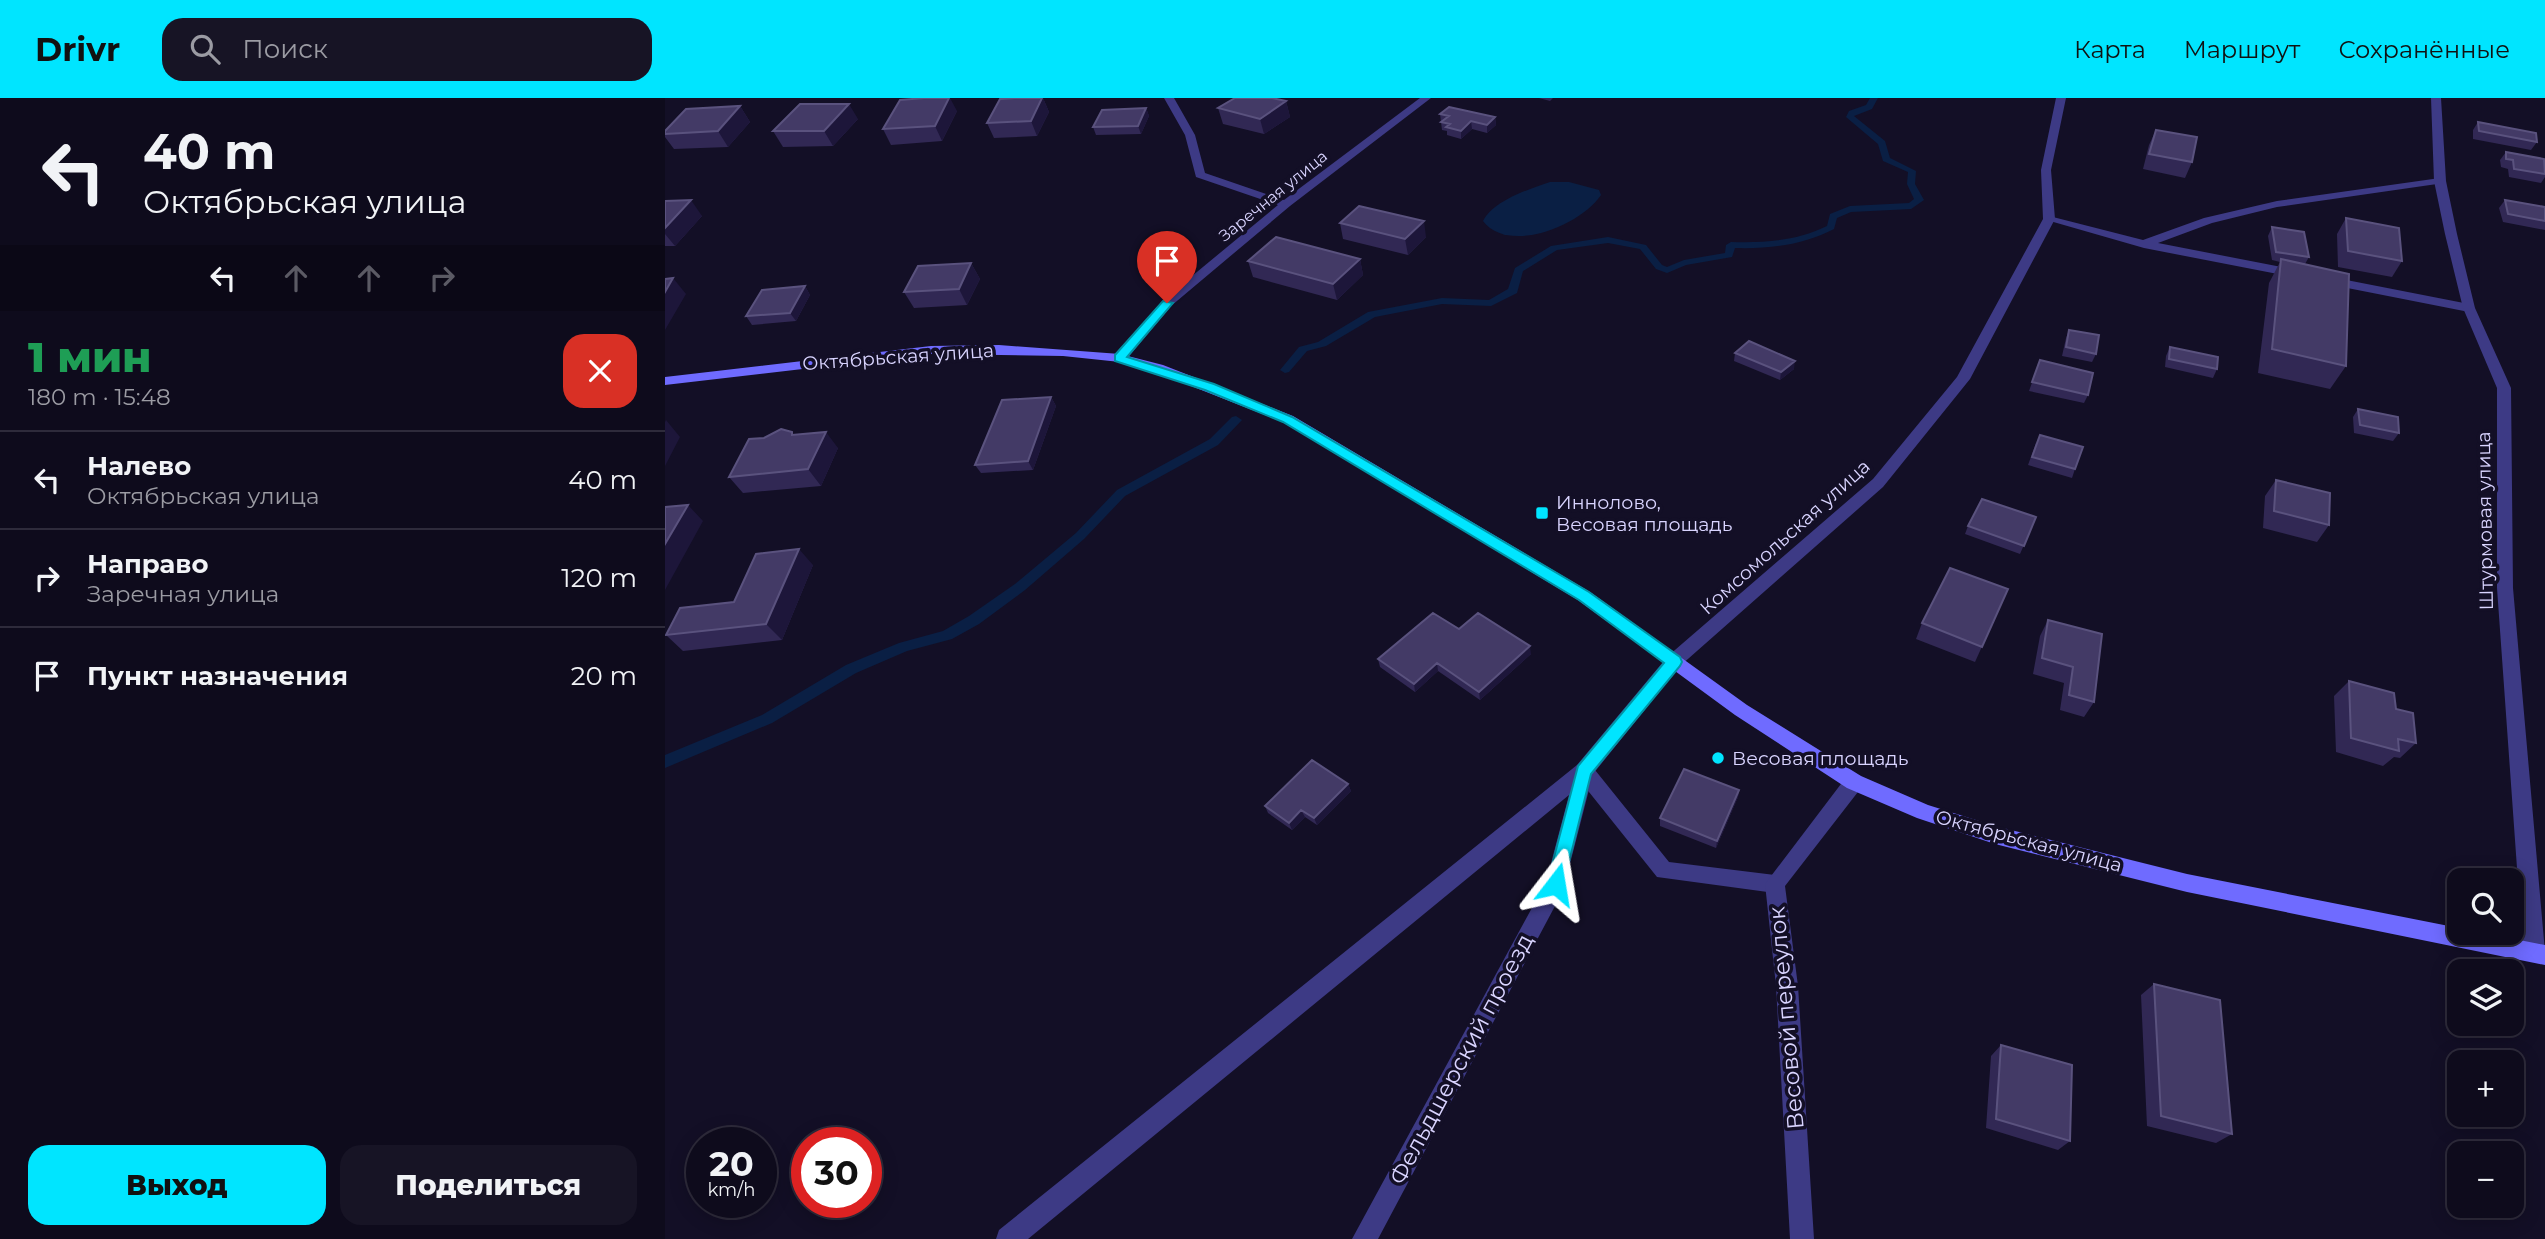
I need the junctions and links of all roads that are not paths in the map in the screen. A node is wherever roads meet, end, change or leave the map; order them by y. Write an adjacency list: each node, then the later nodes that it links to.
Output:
1 (1170, 98): 6 (street)
2 (1426, 98): 6 (street, Заречная улица)
3 (2061, 98): 7 (street)
4 (2436, 98): 5 (street, Штурмовая улица)
5 (2440, 181): 8 (street); 9 (street, Штурмовая улица)
6 (1286, 204): 10 (street, Заречная улица)
7 (2049, 219): 8 (street); 12 (street, Комсомольская улица)
8 (2144, 244): 9 (street)
9 (2469, 308): 16 (street, Штурмовая улица)
10 (1120, 358): 11 (main road, Октябрьская улица); 12 (main road, Октябрьская улица)
11 (665, 381)
12 (1674, 662): 13 (street, Фельдшерский проезд); 14 (main road, Октябрьская улица)
13 (1584, 771): 15 (street); 17 (street); 18 (street, Фельдшерский проезд)
14 (1854, 782): 15 (street, Весовой переулок); 16 (main road, Октябрьская улица)
15 (1775, 884): 19 (street, Весовой переулок)
16 (2540, 953)
17 (1008, 1239)
18 (1364, 1239)
19 (1801, 1239)

